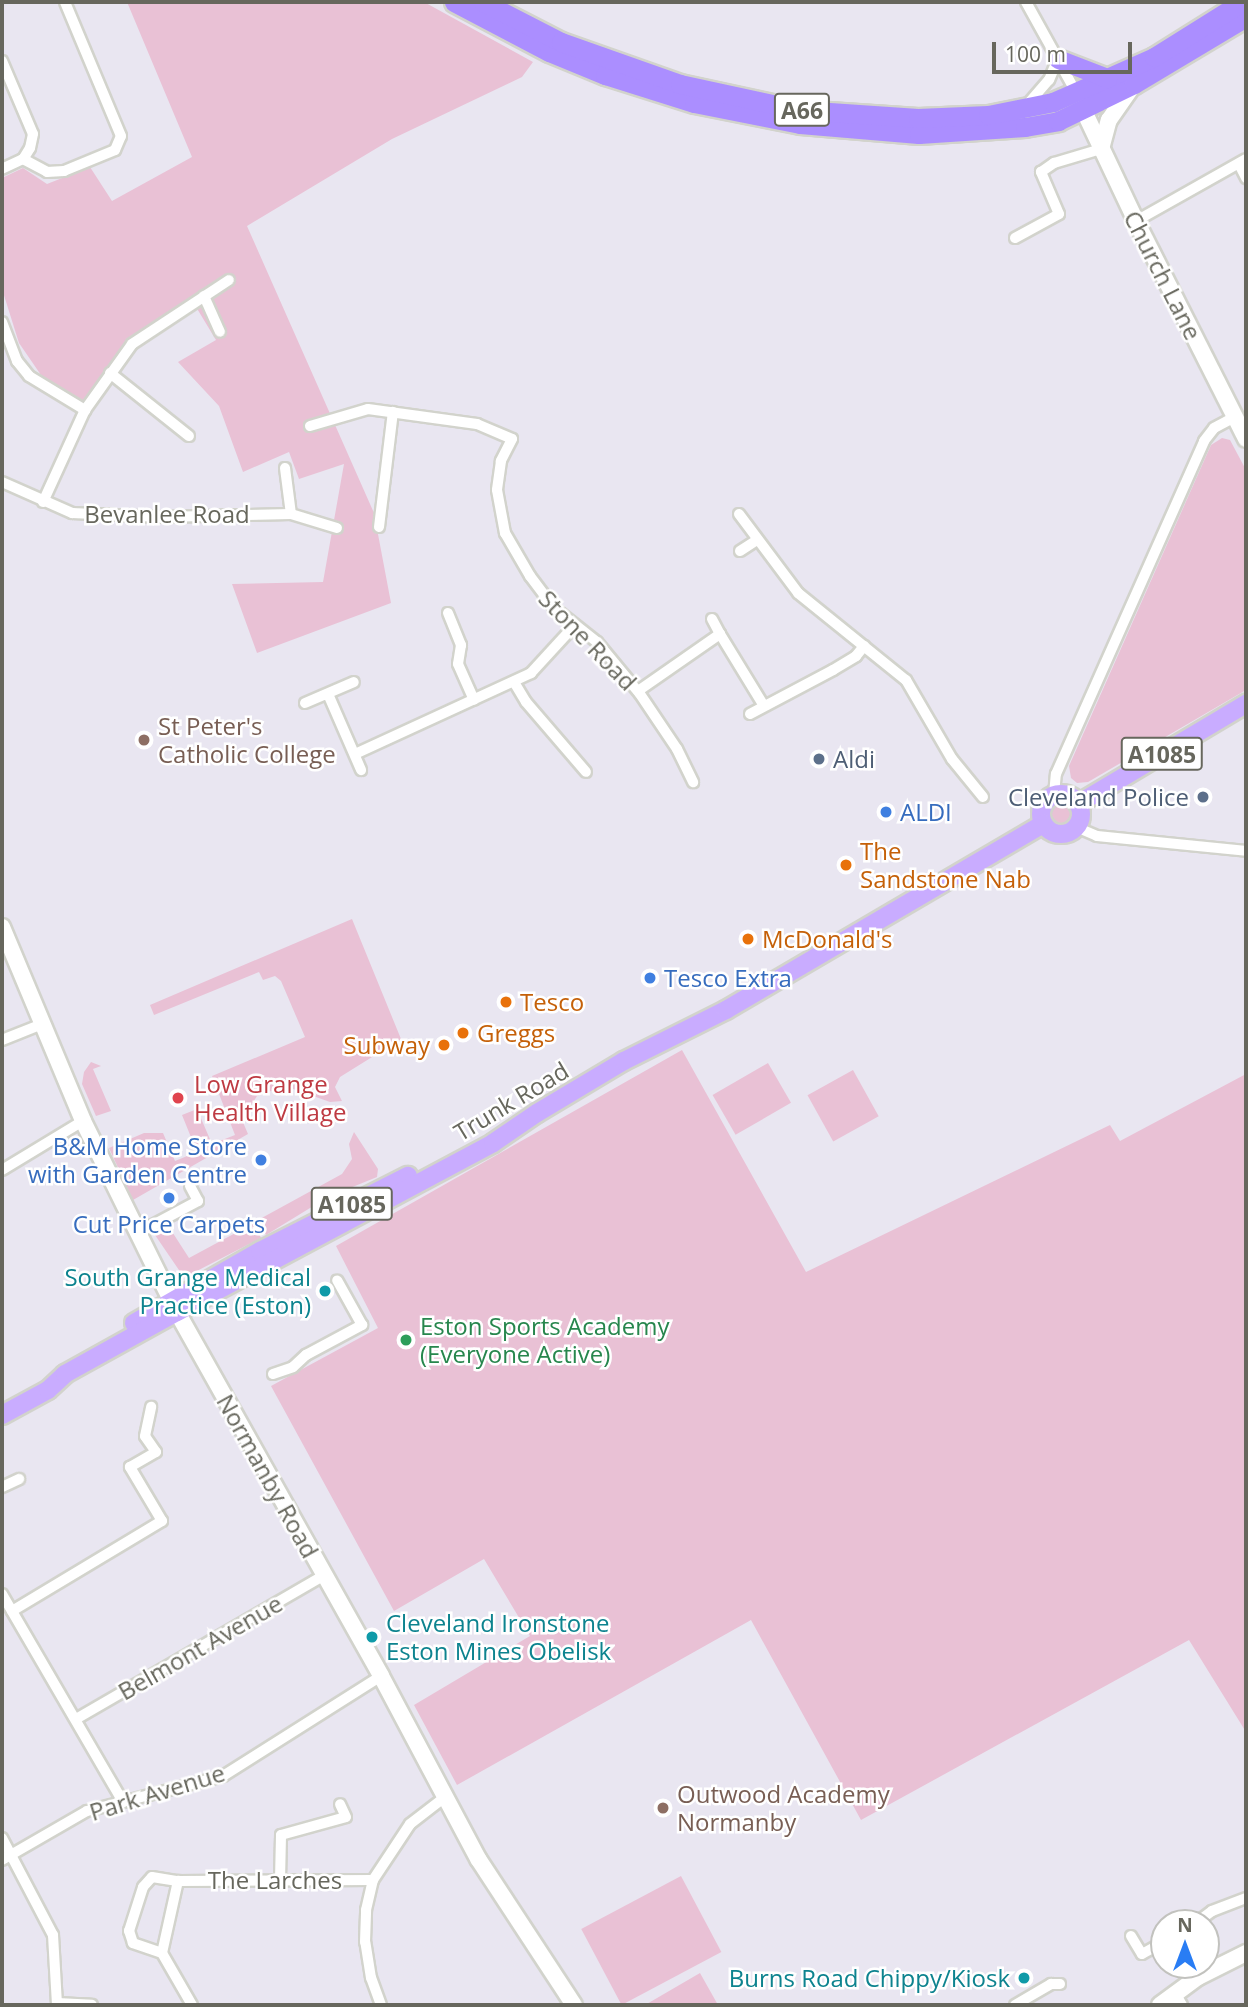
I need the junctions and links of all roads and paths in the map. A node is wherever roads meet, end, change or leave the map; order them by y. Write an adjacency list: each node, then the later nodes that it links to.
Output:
1 (65, 2): 14 (street)
2 (454, 2): 11 (highway, A66)
3 (483, 2): 12 (highway, A66)
4 (1026, 2): 7 (street)
5 (1242, 2): 9 (highway, A66)
6 (1246, 17): 9 (highway, A66)
7 (1058, 59): 10 (highway); 11 (street); 12 (street)
8 (2, 61): 14 (street)
9 (1133, 76): 10 (highway, A66); 11 (highway, A66); 13 (street)
10 (1107, 79): 11 (highway, A66)
11 (1079, 101): 12 (highway, A66); 13 (street, Church Lane)
12 (1026, 107)
13 (1101, 149): 18 (street, Church Lane); 19 (street)
14 (23, 159): 16 (street)
15 (1242, 161): 17 (street); 18 (street)
16 (2, 169)
17 (1246, 178)
18 (1136, 221): 27 (street, Church Lane)
19 (1014, 238)
20 (229, 281): 21 (street)
21 (204, 296): 23 (street); 24 (street)
22 (2, 322): 25 (street)
23 (220, 332)
24 (110, 373): 25 (street); 29 (street)
25 (85, 411): 33 (street)
26 (393, 412): 28 (street); 36 (street); 42 (street, Stone Road)
27 (1235, 417): 30 (street, Church Lane); 58 (street)
28 (310, 426)
29 (189, 436)
30 (1246, 439)
31 (285, 468): 34 (street)
32 (2, 482): 33 (street, Bevanlee Road)
33 (43, 502): 34 (street, Bevanlee Road)
34 (291, 514): 37 (street, Bevanlee Road)
35 (739, 514): 38 (street)
36 (379, 527)
37 (337, 528)
38 (757, 540): 39 (street); 44 (street)
39 (740, 551)
40 (448, 613): 49 (street)
41 (712, 619): 43 (street)
42 (575, 625): 46 (street); 47 (street, Stone Road)
43 (720, 634): 47 (street); 52 (street)
44 (864, 646): 52 (street); 59 (street)
45 (354, 682): 48 (street)
46 (514, 682): 49 (street); 56 (street)
47 (638, 691): 57 (street, Stone Road)
48 (328, 694): 50 (street); 54 (street)
49 (474, 700): 54 (street)
50 (305, 703)
51 (1246, 704): 60 (main road, A1085)
52 (764, 706): 53 (street)
53 (751, 714)
54 (355, 754): 55 (street)
55 (361, 770)
56 (586, 772)
57 (693, 782)
58 (1054, 795): 60 (main road); 61 (main road)
59 (983, 796)
60 (1077, 804): 62 (main road)
61 (1043, 824): 62 (main road); 72 (main road, Trunk Road / A1085)
62 (1076, 827): 63 (street)
63 (1246, 851)
64 (2, 927): 65 (street, Normanby Road)
65 (42, 1024): 66 (street); 67 (street, Normanby Road)
66 (2, 1040)
67 (83, 1121): 68 (street); 70 (street, Normanby Road)
68 (2, 1170)
69 (190, 1186): 70 (street)
70 (138, 1233): 72 (street, Normanby Road)
71 (337, 1280): 73 (street)
72 (174, 1307): 74 (main road, A1085); 76 (main road, Trunk Road / A1085); 79 (street, Normanby Road)
73 (273, 1374)
74 (2, 1404)
75 (150, 1407): 81 (street)
76 (2, 1415)
77 (19, 1479): 78 (street)
78 (2, 1487)
79 (324, 1575): 82 (street, Normanby Road); 83 (street, Belmont Avenue)
80 (2, 1594): 81 (street)
81 (12, 1611): 83 (street)
82 (381, 1676): 84 (street, Normanby Road); 85 (street, Park Avenue)
83 (76, 1719): 85 (street)
84 (444, 1797): 90 (street); 108 (street, Normanby Road)
85 (123, 1802): 88 (street, Park Avenue)
86 (340, 1804): 89 (street)
87 (2, 1838): 88 (street)
88 (7, 1857): 104 (street)
89 (279, 1880): 90 (street, The Larches); 91 (street, The Larches)
90 (373, 1880): 105 (street)
91 (178, 1881): 96 (street, The Larches); 96 (street, The Larches)
92 (1246, 1898): 93 (street)
93 (1216, 1909)
94 (1131, 1937): 98 (street)
95 (1150, 1949): 98 (street)
96 (162, 1953): 107 (street)
97 (1246, 1953): 99 (street)
98 (1142, 1954): 100 (street)
99 (1220, 1963)
100 (1146, 1966)
101 (1197, 1979): 103 (street)
102 (1060, 1984): 109 (street)
103 (1178, 1999): 110 (street)
104 (57, 2004): 106 (street)
105 (376, 2004)
106 (92, 2005)
107 (192, 2005)
108 (574, 2005)
109 (1015, 2005)
110 (1160, 2005)

